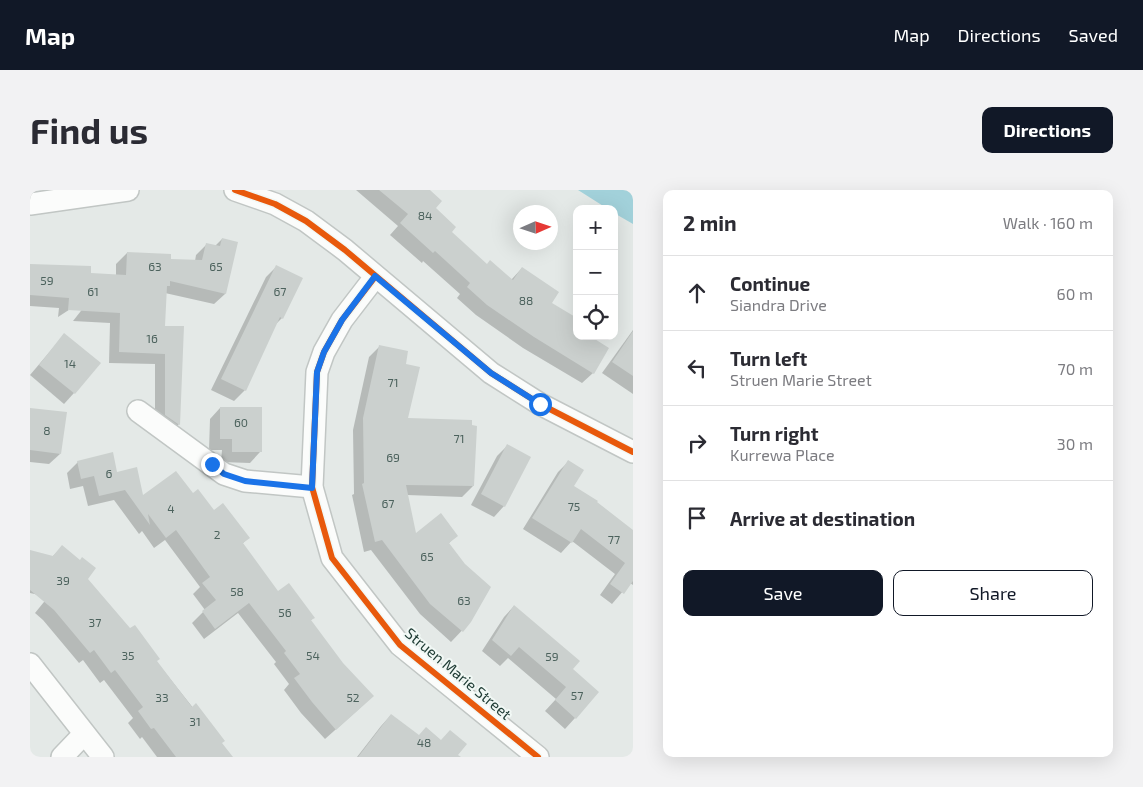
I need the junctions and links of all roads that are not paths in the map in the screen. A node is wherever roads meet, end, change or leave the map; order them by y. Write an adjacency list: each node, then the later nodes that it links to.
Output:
1 (128, 190): 3 (street)
2 (235, 190): 4 (street)
3 (30, 204)
4 (375, 276): 6 (street); 7 (street, Struen Marie Street)
5 (138, 411): 7 (street)
6 (633, 452)
7 (312, 488): 12 (street, Struen Marie Street)
8 (30, 664): 9 (street)
9 (84, 734): 10 (street); 11 (street)
10 (62, 757)
11 (103, 757)
12 (538, 757)

